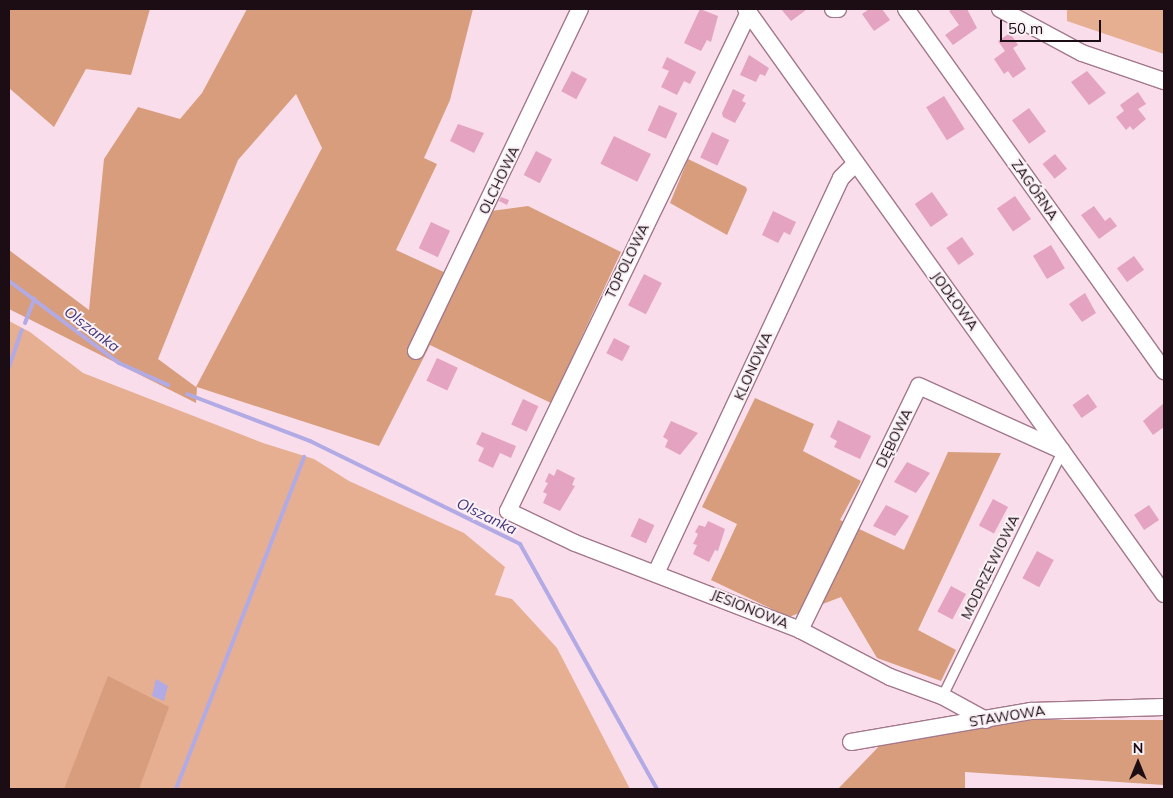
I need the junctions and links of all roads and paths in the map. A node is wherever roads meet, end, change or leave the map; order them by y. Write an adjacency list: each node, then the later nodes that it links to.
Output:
1 (580, 9): 9 (street, OLCHOWA)
2 (833, 9): 3 (street)
3 (838, 9)
4 (906, 9): 10 (street, ZAGÓRNA)
5 (1000, 9): 7 (street)
6 (748, 10): 8 (street, JODŁOWA); 12 (street, TOPOLOWA)
7 (1164, 81)
8 (856, 163): 11 (street, JODŁOWA); 13 (street, KLONOWA)
9 (416, 351)
10 (1164, 371)
11 (1062, 451): 14 (street, JODŁOWA); 15 (street, DĘBOWA); 16 (lane, MODRZEWIOWA)
12 (508, 511): 13 (street, JESIONOWA)
13 (656, 573): 15 (street, JESIONOWA)
14 (1164, 594)
15 (800, 630): 16 (street, JESIONOWA)
16 (942, 696): 18 (street, JESIONOWA)
17 (1164, 707): 18 (street, STAWOWA)
18 (986, 720): 19 (street, STAWOWA)
19 (851, 742)

